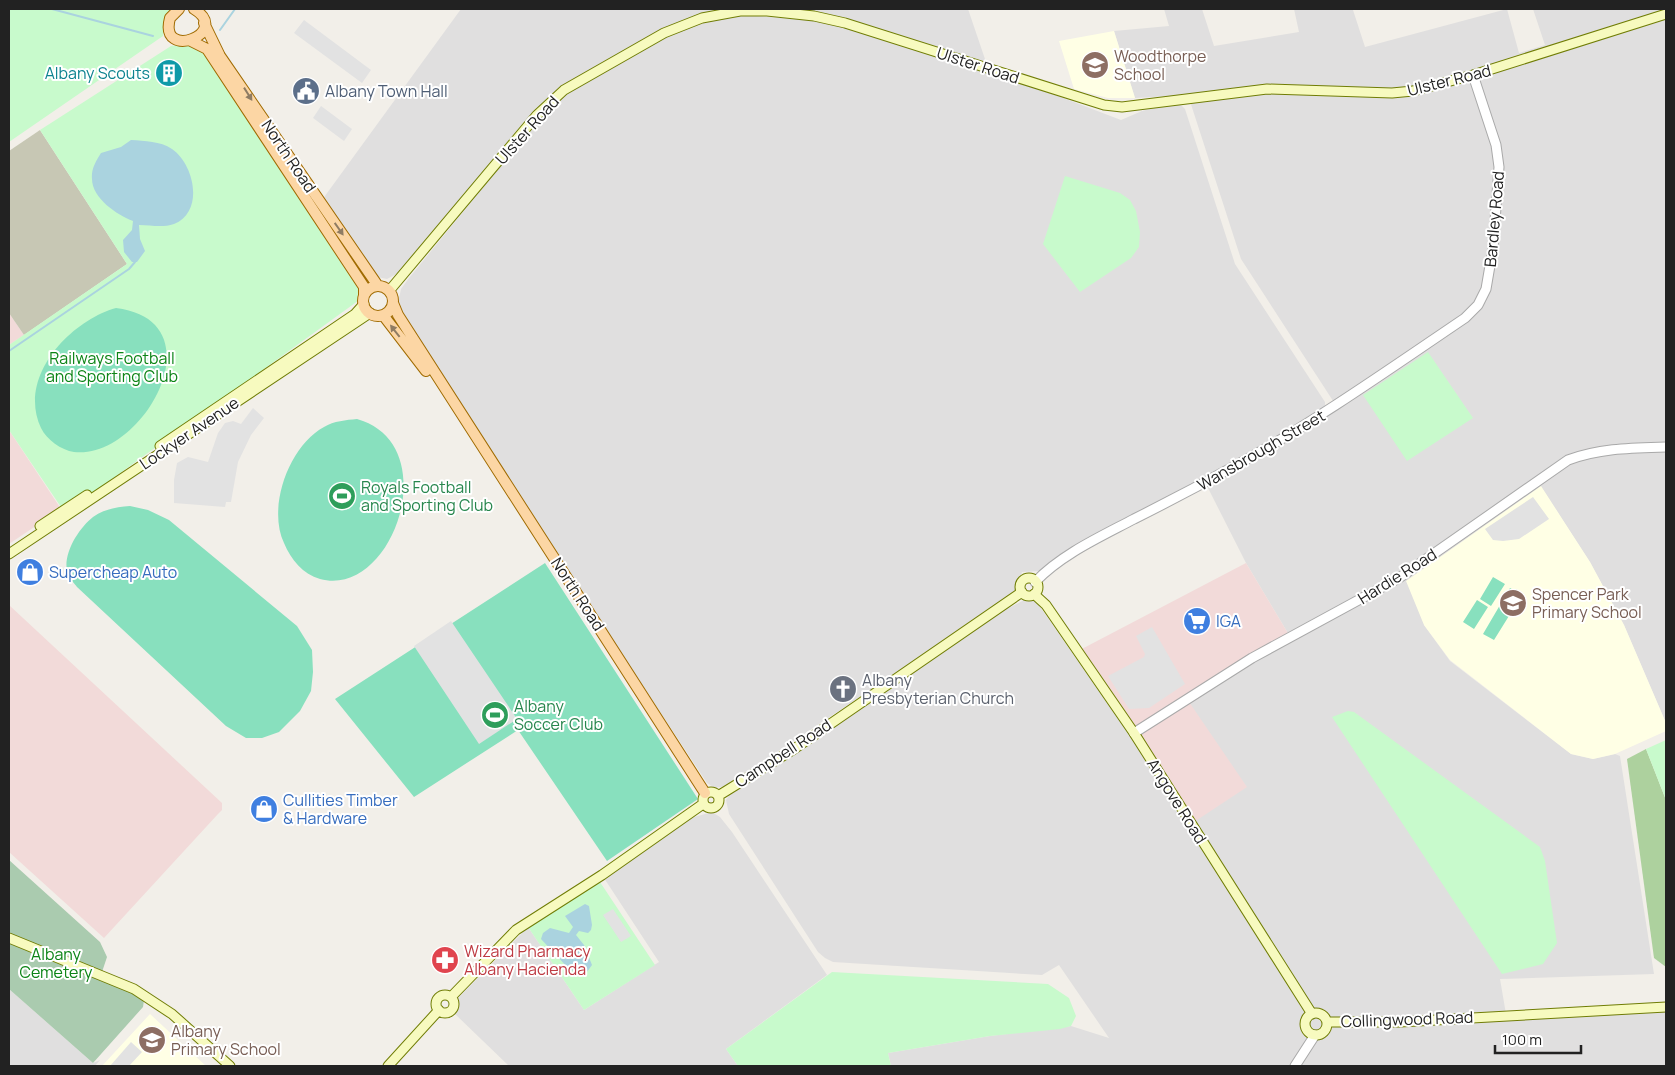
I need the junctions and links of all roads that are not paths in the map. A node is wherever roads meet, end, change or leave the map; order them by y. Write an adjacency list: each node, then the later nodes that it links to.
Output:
1 (194, 9): 4 (main road, North Road)
2 (176, 10): 5 (main road, North Road)
3 (1666, 14): 6 (main road, Ulster Road)
4 (204, 23): 5 (main road); 7 (main road, North Road, one-way to 7)
5 (191, 41): 9 (main road, North Road)
6 (1473, 75): 8 (main road, Ulster Road); 11 (street, Bardley Road)
7 (378, 286): 8 (main road); 9 (main road)
8 (389, 291): 10 (main road)
9 (364, 300): 12 (main road); 16 (main road, Lockyer Avenue)
10 (393, 303): 13 (main road); 14 (main road, North Road)
11 (1478, 305): 18 (street, Wansbrough Street)
12 (370, 313): 13 (main road); 17 (main road, Lockyer Avenue)
13 (383, 315): 14 (main road, North Road, one-way to 13)
14 (449, 396): 22 (main road, North Road)
15 (1666, 447): 21 (street, Hardie Road)
16 (9, 548)
17 (9, 554)
18 (1036, 582): 19 (main road); 20 (main road)
19 (1022, 592): 20 (main road); 23 (main road, Campbell Road)
20 (1034, 594): 21 (main road, Angove Road)
21 (1134, 733): 27 (main road, Angove Road)
22 (705, 793): 23 (main road); 24 (main road)
23 (718, 796): 24 (main road)
24 (704, 804): 31 (main road)
25 (9, 938): 30 (main road)
26 (1666, 1006): 28 (main road, Collingwood Road)
27 (1312, 1014): 28 (main road); 29 (main road)
28 (1327, 1022): 29 (main road)
29 (1315, 1035): 32 (street)
30 (230, 1066)
31 (388, 1066)
32 (1296, 1066)

